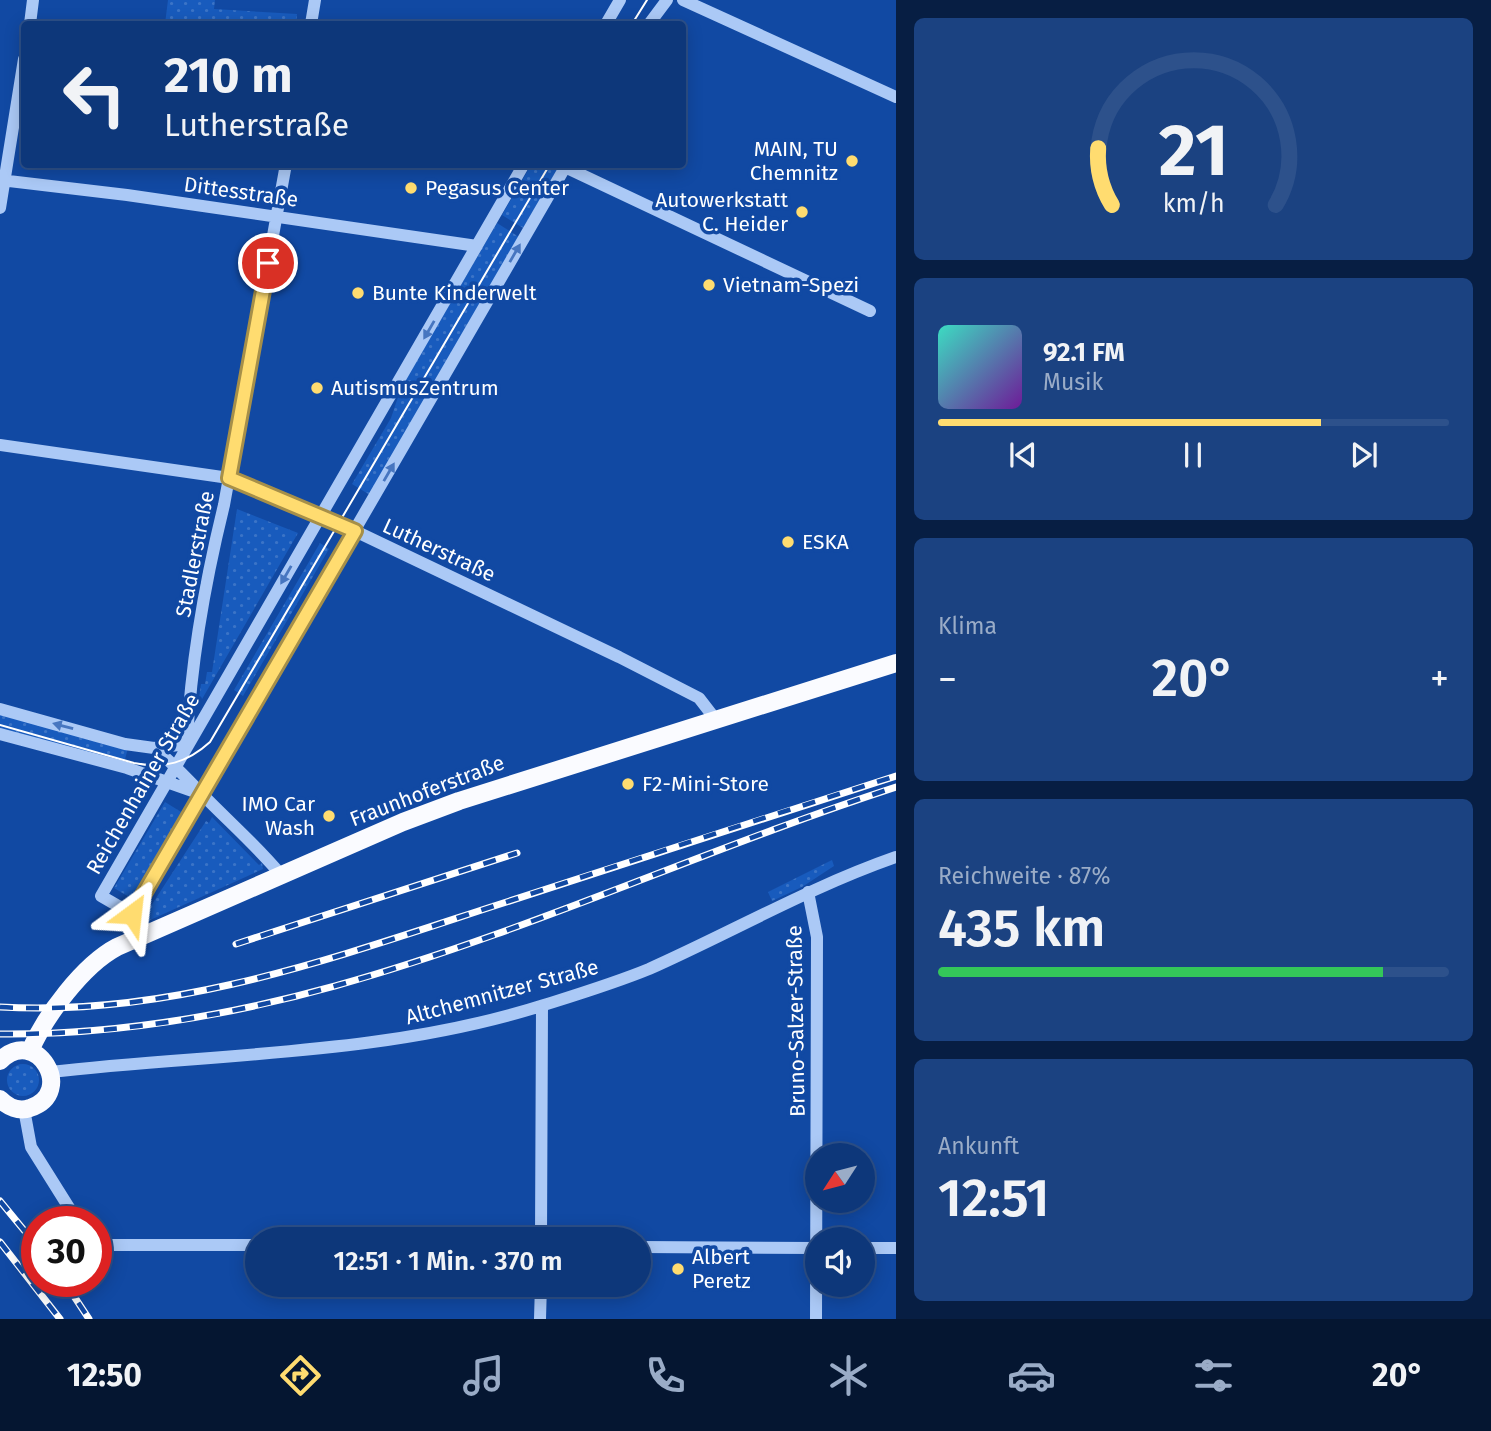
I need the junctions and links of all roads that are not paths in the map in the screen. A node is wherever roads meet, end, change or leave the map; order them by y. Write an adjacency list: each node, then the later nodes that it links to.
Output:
1 (33, 0): 6 (street)
2 (315, 0): 7 (street)
3 (620, 0): 8 (street)
4 (667, 0): 9 (street)
5 (683, 0): 11 (street)
6 (30, 21)
7 (312, 21)
8 (608, 21)
9 (651, 21)
10 (21, 76): 16 (street)
11 (896, 97)
12 (285, 168): 18 (street, Stadlerstraße)
13 (522, 168): 19 (street, Reichenhainer Straße)
14 (565, 168): 24 (street, Reichenhainer Straße, one-way to 14)
15 (570, 168): 20 (street)
16 (2, 180): 17 (street); 18 (street, Dittesstraße)
17 (0, 208)
18 (277, 217): 19 (street, Dittesstraße); 22 (street, Stadlerstraße)
19 (477, 246): 23 (street, Reichenhainer Straße, one-way to 23)
20 (870, 311)
21 (0, 445): 22 (street, Lutherstraße)
22 (229, 478): 23 (street, Lutherstraße); 29 (street, Stadlerstraße)
23 (320, 516): 24 (street, Lutherstraße); 29 (street, Reichenhainer Straße, one-way to 29)
24 (355, 531): 27 (street, Lutherstraße); 33 (street, Reichenhainer Straße)
25 (896, 663): 27 (main road, Fraunhoferstraße)
26 (0, 709): 30 (street, one-way to 26)
27 (716, 720): 35 (main road, Fraunhoferstraße)
28 (0, 734): 32 (street)
29 (187, 744): 30 (street); 31 (street, Reichenhainer Straße)
30 (154, 748): 31 (street)
31 (175, 764): 32 (street, Reichenhainer Straße); 33 (street)
32 (166, 780): 33 (street); 33 (street, Reichenhainer Straße)
33 (201, 794): 35 (street)
34 (896, 858): 36 (street, Altchemnitzer Straße)
35 (281, 875): 38 (main road, Fraunhoferstraße)
36 (808, 892): 37 (street, Altchemnitzer Straße); 45 (street, Bruno-Salzer-Straße)
37 (542, 1006): 40 (street, Altchemnitzer Straße); 44 (street)
38 (30, 1051): 39 (main road); 40 (main road)
39 (0, 1061)
40 (50, 1072): 42 (main road)
41 (0, 1099): 42 (main road)
42 (24, 1109): 43 (street)
43 (68, 1206)
44 (541, 1227)
45 (817, 1227)
46 (112, 1245): 47 (street)
47 (245, 1245)
48 (651, 1247): 49 (street)
49 (805, 1248)
50 (875, 1248): 51 (street)
51 (896, 1248)
52 (541, 1297): 54 (street)
53 (816, 1297): 55 (street, Bruno-Salzer-Straße)
54 (540, 1319)
55 (816, 1319)

